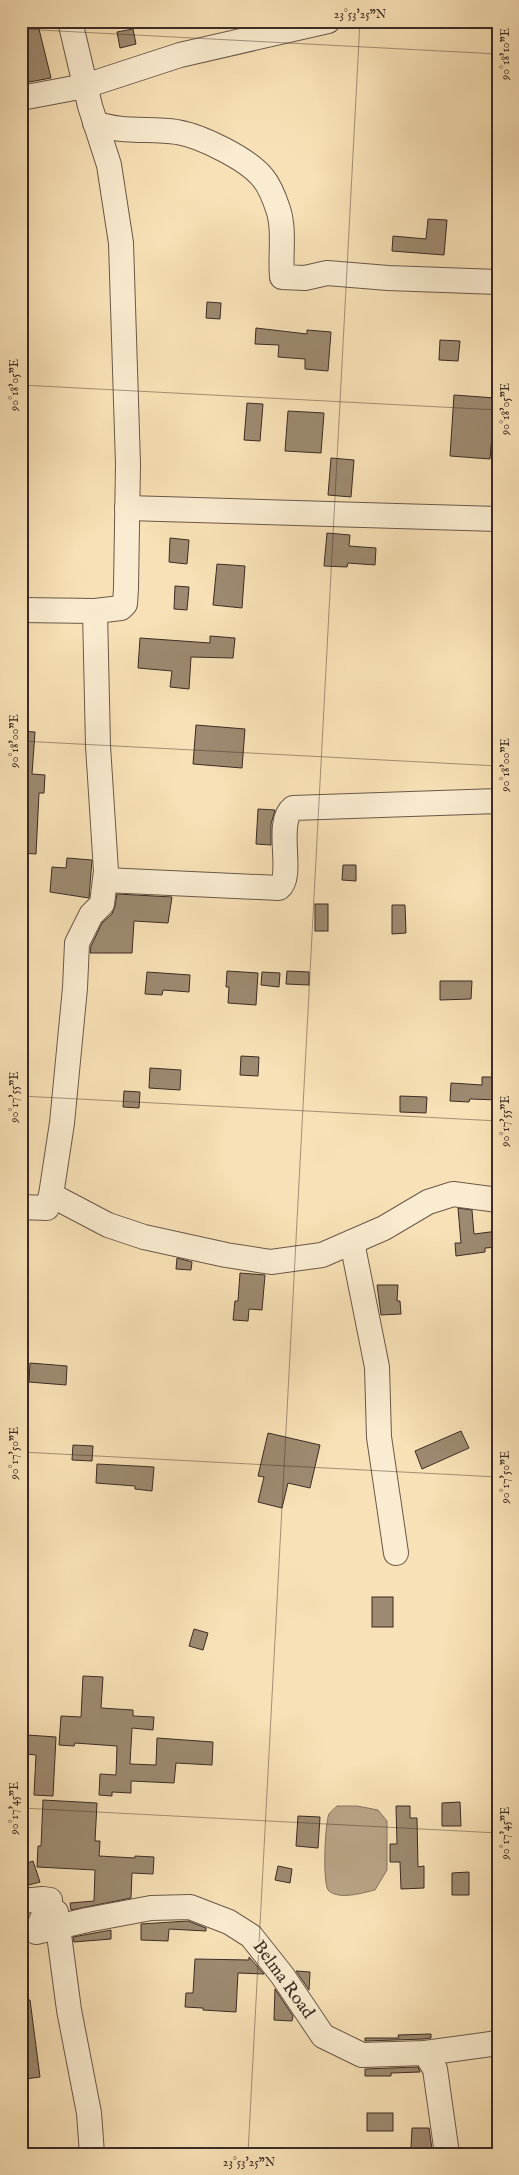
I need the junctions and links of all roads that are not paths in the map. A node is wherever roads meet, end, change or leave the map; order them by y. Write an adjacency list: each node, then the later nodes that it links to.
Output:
1 (70, 21): 3 (street)
2 (328, 21): 3 (street)
3 (85, 86): 4 (street); 5 (street)
4 (21, 98)
5 (95, 123): 6 (street); 7 (street)
6 (498, 282)
7 (127, 508): 8 (street); 10 (street)
8 (498, 518)
9 (21, 610): 10 (street)
10 (96, 610): 12 (street)
11 (498, 801): 12 (street)
12 (105, 880): 13 (street)
13 (52, 1195): 15 (street); 16 (street)
14 (498, 1200): 16 (street)
15 (21, 1207)
16 (352, 1242): 17 (street)
17 (396, 1553)
18 (21, 1901): 19 (street)
19 (36, 1932): 21 (street, Belma Road); 22 (street)
20 (498, 2043): 21 (street, Belma Road)
21 (424, 2053): 23 (street)
22 (92, 2154)
23 (447, 2154)

